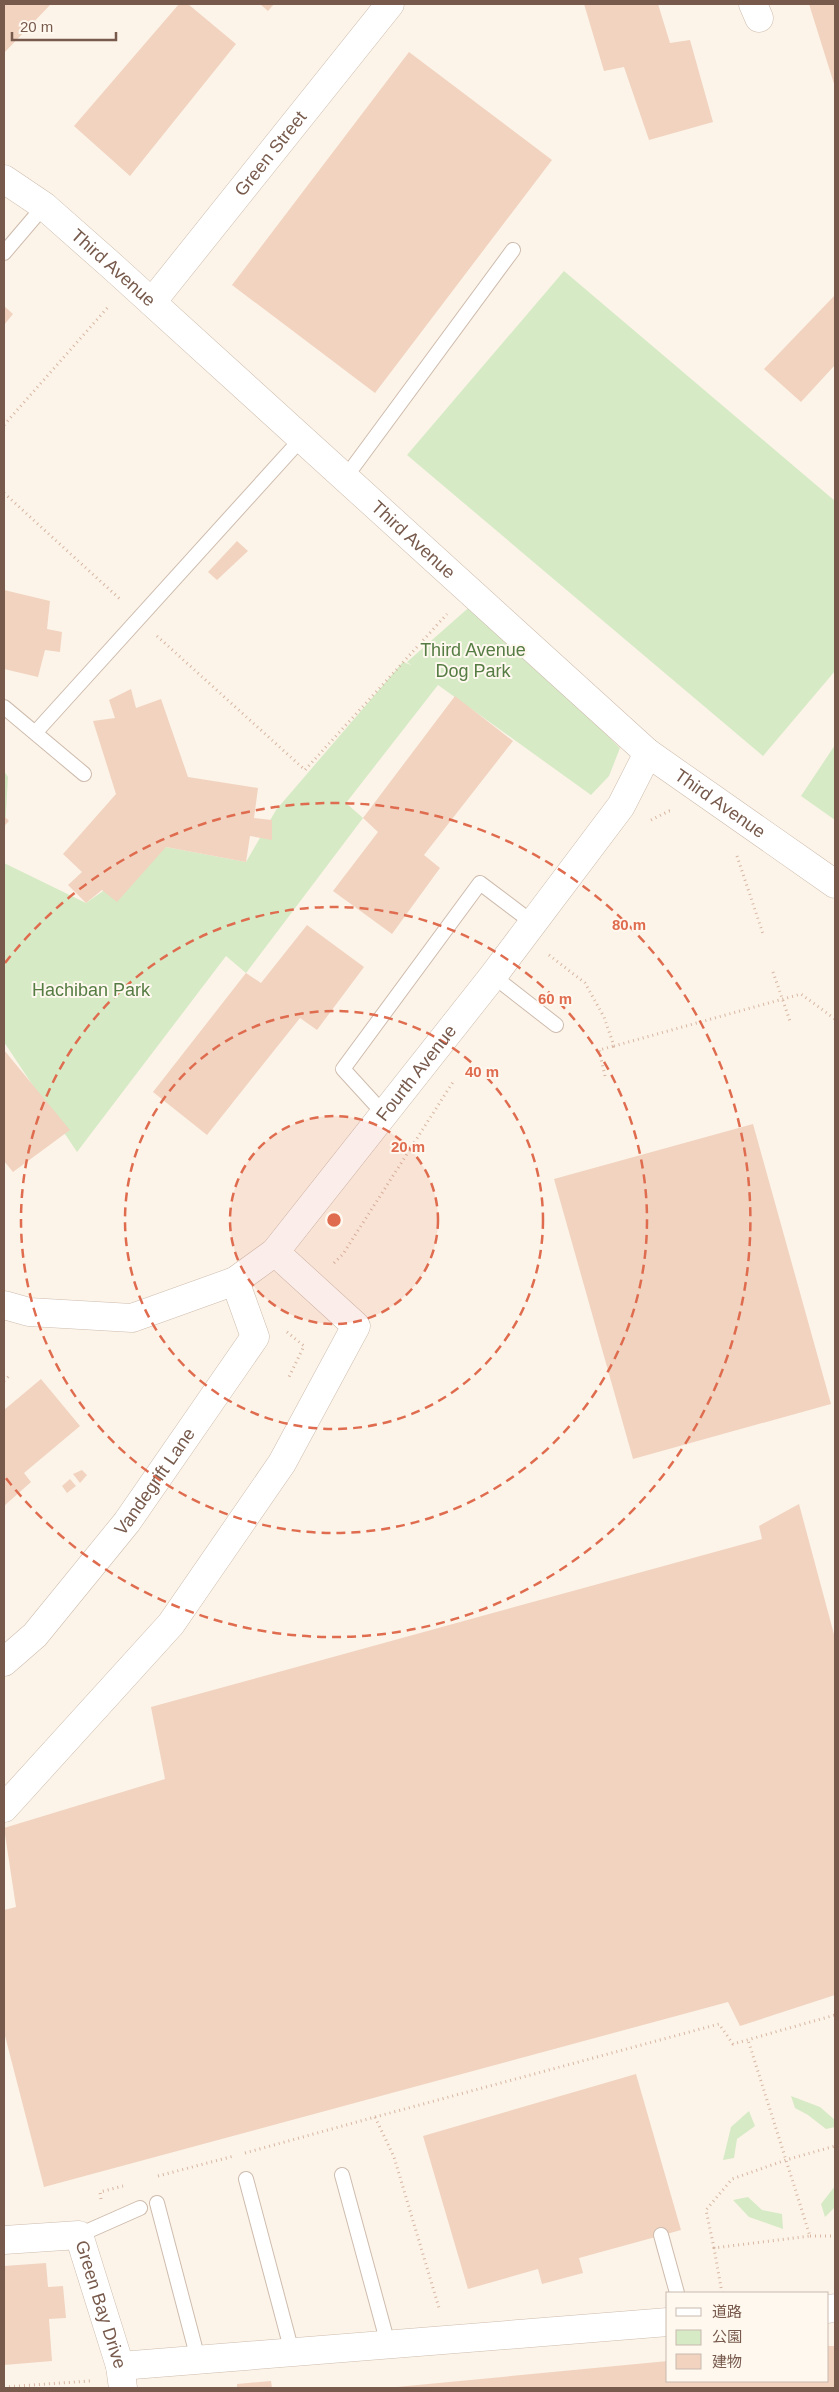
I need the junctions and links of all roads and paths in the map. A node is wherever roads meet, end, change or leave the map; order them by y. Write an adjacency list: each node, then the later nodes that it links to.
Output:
1 (390, 4): 6 (street, Green Street)
2 (4, 179): 3 (street, Third Avenue)
3 (44, 206): 5 (lane); 6 (street, Third Avenue)
4 (513, 250): 10 (lane)
5 (4, 253)
6 (152, 302): 9 (street, Third Avenue)
7 (109, 306): 8 (path)
8 (4, 425)
9 (302, 438): 10 (street, Third Avenue); 16 (lane)
10 (345, 478): 17 (street, Third Avenue)
11 (4, 493): 12 (path)
12 (124, 603)
13 (447, 614): 14 (path)
14 (153, 632)
15 (4, 707): 16 (lane)
16 (35, 733): 18 (lane)
17 (648, 753): 22 (street, Third Avenue); 23 (street, Fourth Avenue)
18 (84, 774)
19 (676, 812): 20 (path)
20 (644, 824)
21 (740, 849): 24 (path)
22 (835, 884)
23 (534, 922): 28 (street, Fourth Avenue); 33 (lane)
24 (763, 934)
25 (553, 947): 26 (path)
26 (547, 954)
27 (772, 972): 29 (path)
28 (493, 976): 30 (lane); 33 (street, Fourth Avenue)
29 (791, 1024)
30 (556, 1025)
31 (614, 1046): 32 (path)
32 (605, 1076)
33 (384, 1115): 34 (street, Fourth Avenue)
34 (275, 1252): 35 (street, Fourth Avenue); 40 (street)
35 (235, 1281): 36 (street, Fourth Avenue); 39 (street, Vandegrift Lane)
36 (4, 1304)
37 (9, 1376): 38 (path)
38 (4, 1381)
39 (4, 1662)
40 (4, 1808)
41 (835, 2016): 42 (path)
42 (748, 2040): 43 (path); 45 (path)
43 (374, 2117): 47 (path); 62 (path)
44 (835, 2146): 45 (path)
45 (786, 2160): 55 (path); 58 (path)
46 (342, 2175): 63 (lane)
47 (157, 2176)
48 (246, 2179): 64 (lane)
49 (128, 2184): 52 (path)
50 (157, 2203): 65 (lane)
51 (140, 2208): 52 (lane)
52 (106, 2223): 53 (lane)
53 (78, 2235): 57 (street, Green Bay Drive); 66 (street, Green Bay Drive)
54 (661, 2235): 59 (lane)
55 (810, 2236): 56 (path); 58 (path)
56 (835, 2236)
57 (4, 2240)
58 (714, 2248): 60 (path)
59 (677, 2292)
60 (722, 2292)
61 (666, 2322): 62 (street)
62 (448, 2340): 63 (street)
63 (388, 2344): 64 (street)
64 (292, 2352): 65 (street)
65 (198, 2359): 66 (street)
66 (122, 2377)
67 (97, 2380): 68 (path)
68 (4, 2387)

